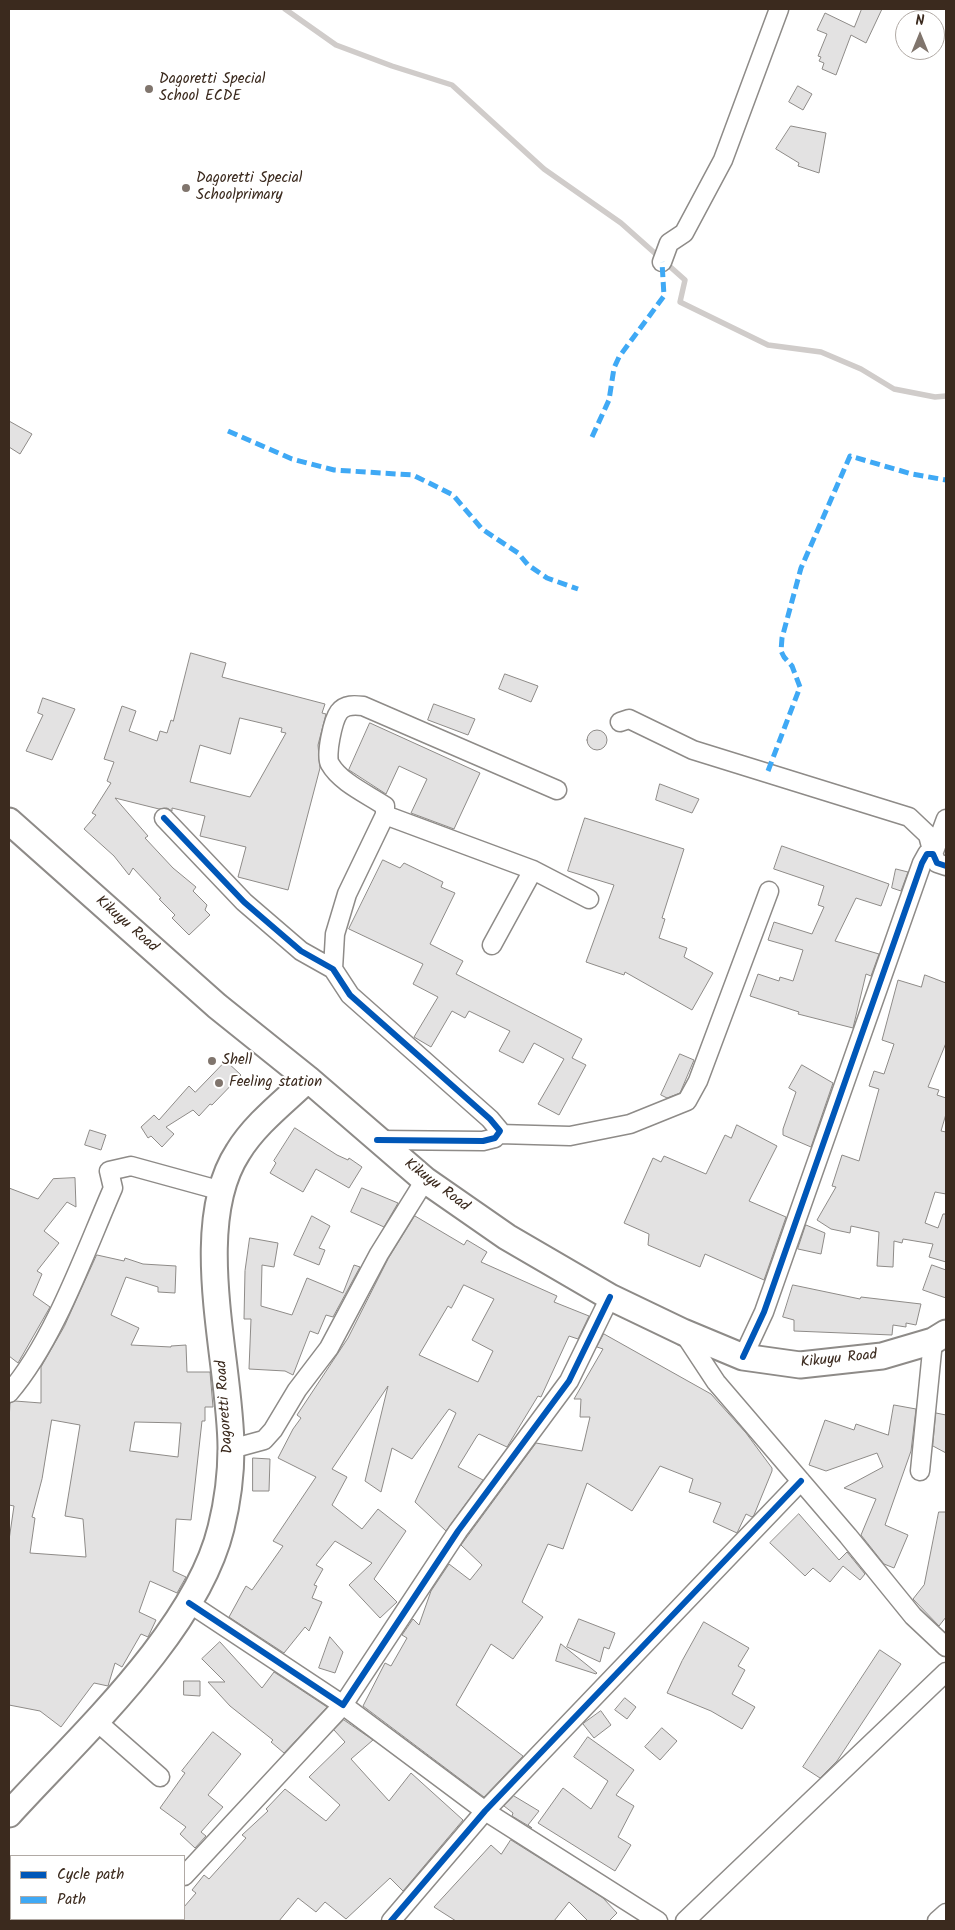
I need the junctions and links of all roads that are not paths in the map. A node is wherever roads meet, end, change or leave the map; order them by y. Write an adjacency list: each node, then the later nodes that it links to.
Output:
1 (779, 9): 2 (street)
2 (662, 262)
3 (620, 722): 9 (street)
4 (557, 790): 5 (street)
5 (385, 815): 11 (street); 15 (street)
6 (164, 818): 15 (street)
7 (946, 820): 9 (street)
8 (9, 821): 16 (main road, Kikuyu Road)
9 (933, 854): 10 (street); 24 (street)
10 (946, 866)
11 (533, 870): 13 (street); 14 (street)
12 (769, 891): 17 (street)
13 (589, 899)
14 (492, 945)
15 (333, 969): 17 (street)
16 (308, 1080): 18 (main road, Kikuyu Road); 20 (main road, Dagoretti Road)
17 (499, 1134): 18 (street)
18 (377, 1140): 19 (main road, Kikuyu Road)
19 (425, 1180): 21 (main road, Kikuyu Road); 26 (street)
20 (222, 1190): 25 (street); 26 (main road, Dagoretti Road)
21 (610, 1296): 22 (main road, Kikuyu Road); 32 (street)
22 (683, 1332): 24 (main road, Kikuyu Road); 28 (street)
23 (940, 1337): 24 (main road, Kikuyu Road); 27 (street)
24 (743, 1356)
25 (9, 1393)
26 (231, 1449): 29 (main road, Dagoretti Road)
27 (920, 1471)
28 (801, 1481): 30 (street); 35 (street)
29 (189, 1603): 32 (street); 33 (main road, Dagoretti Road)
30 (946, 1647)
31 (946, 1672): 41 (street)
32 (342, 1705): 35 (street); 37 (street)
33 (95, 1720): 34 (street); 36 (main road, Dagoretti Road)
34 (160, 1777)
35 (486, 1811): 39 (street); 40 (street)
36 (9, 1813)
37 (185, 1875)
38 (946, 1913): 42 (street)
39 (391, 1921)
40 (658, 1921)
41 (685, 1921)
42 (938, 1921)

